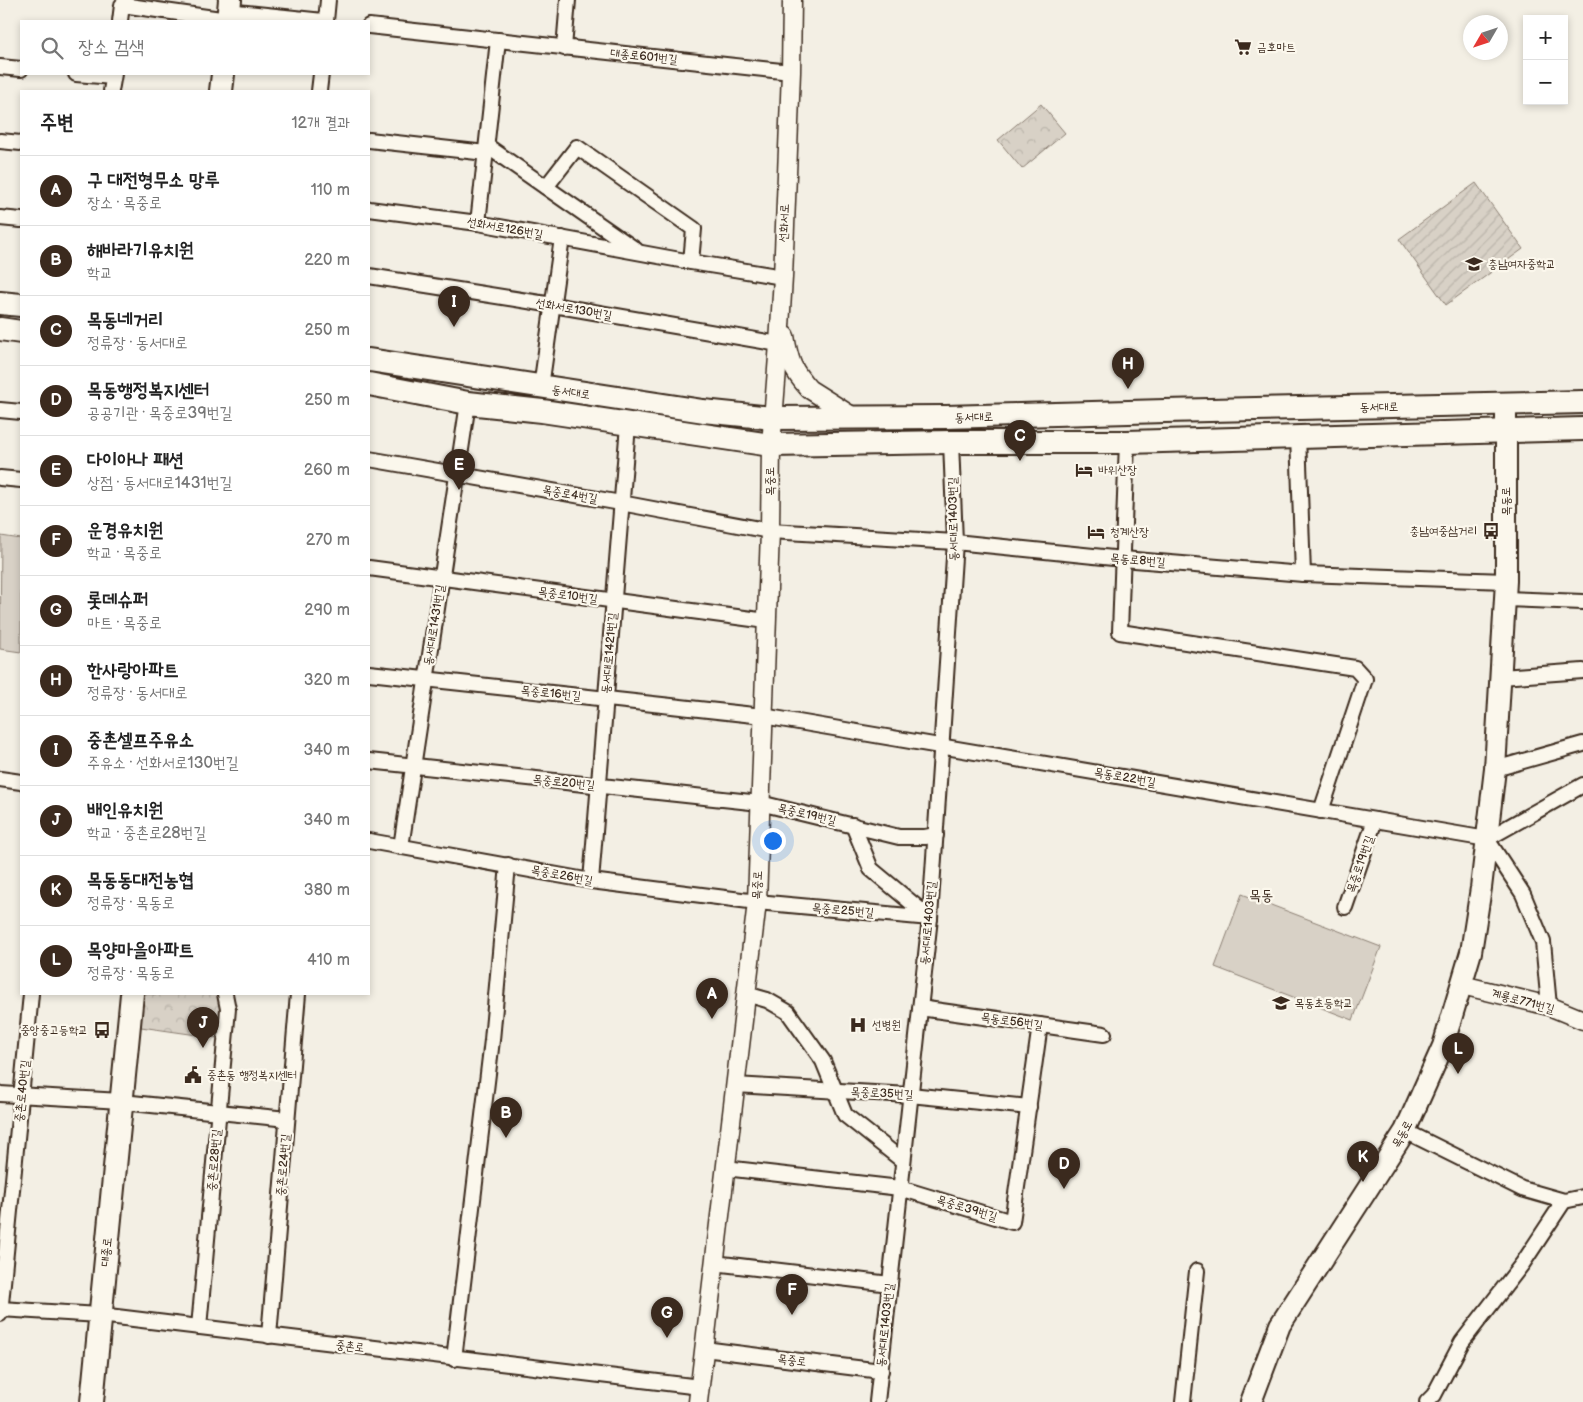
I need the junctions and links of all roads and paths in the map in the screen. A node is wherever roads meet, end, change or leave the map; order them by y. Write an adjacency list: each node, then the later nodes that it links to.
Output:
1 (328, 0): 7 (street)
2 (568, 0): 10 (street)
3 (792, 0): 13 (street, 선화서로)
4 (233, 12): 5 (street); 6 (street)
5 (120, 20)
6 (314, 20)
7 (324, 20)
8 (370, 26): 9 (street, 대종로601번길)
9 (498, 40): 10 (street, 대종로601번길); 25 (street)
10 (564, 48): 13 (street, 대종로601번길)
11 (0, 67): 12 (street)
12 (20, 69)
13 (791, 72): 35 (street, 선화서로)
14 (81, 75): 18 (street)
15 (222, 75): 19 (main road)
16 (231, 75): 20 (main road)
17 (321, 75): 21 (street)
18 (113, 81)
19 (221, 90)
20 (230, 90)
21 (319, 90)
22 (370, 140): 25 (street)
23 (0, 141): 24 (street)
24 (20, 143)
25 (486, 150): 26 (street, 선화서로126번길); 30 (street)
26 (546, 187): 32 (street, 선화서로126번길); 33 (street)
27 (370, 209): 30 (street, 선화서로126번길)
28 (0, 218): 29 (street)
29 (20, 220)
30 (478, 223): 31 (street, 선화서로126번길)
31 (562, 238): 32 (street, 선화서로126번길); 38 (street)
32 (641, 253): 33 (street, 선화서로126번길)
33 (691, 262): 35 (street, 선화서로126번길)
34 (370, 276): 38 (street, 선화서로130번길)
35 (782, 277): 39 (street, 선화서로)
36 (0, 303): 37 (main road)
37 (20, 305)
38 (553, 305): 42 (street, 선화서로130번길); 45 (street)
39 (781, 310): 42 (street, 선화서로); 52 (street)
40 (0, 329): 41 (main road)
41 (20, 332)
42 (779, 344): 51 (street, 선화서로)
43 (370, 360): 45 (main road, 동서대로)
44 (370, 384): 47 (main road, 동서대로)
45 (541, 387): 51 (main road, 동서대로)
46 (1583, 402): 48 (main road, 동서대로)
47 (468, 403): 53 (main road, 동서대로); 61 (street, 동서대로1431번길)
48 (1506, 403): 52 (main road, 동서대로); 55 (main road, 목동로)
49 (0, 410): 50 (street)
50 (20, 412)
51 (772, 418): 52 (main road, 동서대로); 59 (street, 선화서로)
52 (856, 418)
53 (628, 425): 59 (main road, 동서대로); 64 (street, 동서대로1421번길)
54 (1583, 429): 55 (main road, 동서대로)
55 (1506, 430): 56 (main road, 동서대로); 71 (main road, 목동로)
56 (1298, 436): 58 (main road, 동서대로); 69 (street)
57 (951, 442): 58 (main road, 동서대로); 59 (main road, 동서대로); 66 (street, 동서대로1403번길)
58 (1127, 442): 67 (street)
59 (771, 445): 65 (street, 목중로)
60 (370, 459): 61 (street, 목중로4번길)
61 (457, 474): 64 (street, 목중로4번길); 70 (street, 동서대로1431번길)
62 (0, 478): 63 (street)
63 (20, 480)
64 (622, 503): 65 (street, 목중로4번길); 72 (street, 동서대로1421번길)
65 (770, 531): 66 (street, 목동로8번길); 74 (street, 목중로)
66 (955, 542): 67 (street, 목동로8번길); 82 (street, 동서대로1403번길)
67 (1123, 559): 69 (street, 목동로8번길); 91 (street)
68 (370, 568): 70 (street, 목중로10번길)
69 (1304, 574): 71 (street, 목동로8번길)
70 (441, 578): 72 (street, 목중로10번길); 78 (street, 동서대로1431번길)
71 (1506, 590): 73 (street); 77 (main road, 목동로)
72 (614, 601): 74 (street, 목중로10번길); 79 (street, 동서대로1421번길)
73 (1583, 602)
74 (767, 621): 80 (street, 목중로)
75 (1583, 672): 77 (street)
76 (370, 673): 78 (street, 목중로16번길)
77 (1501, 677): 85 (main road, 목동로)
78 (426, 680): 79 (street, 목중로16번길); 84 (street, 동서대로1431번길)
79 (605, 699): 80 (street, 목중로16번길); 89 (street, 동서대로1421번길)
80 (763, 716): 82 (street, 목동로22번길); 90 (street, 목중로)
81 (1583, 744): 85 (street)
82 (942, 746): 91 (street, 목동로22번길); 94 (street, 동서대로1403번길)
83 (370, 761): 84 (street, 목중로20번길)
84 (413, 766): 89 (street, 목중로20번길); 97 (street, 동서대로1431번길)
85 (1495, 769): 95 (main road, 목동로)
86 (0, 779): 87 (street)
87 (20, 782)
88 (1583, 785): 95 (street)
89 (598, 786): 90 (street, 목중로20번길); 99 (street, 동서대로1421번길)
90 (760, 803): 93 (street, 목중로19번길); 100 (street, 목중로)
91 (1320, 811): 92 (street, 목동로22번길)
92 (1375, 820): 95 (street, 목동로22번길); 101 (street, 목중로19번길)
93 (853, 825): 94 (street, 목중로19번길); 102 (street, 목중로19번길)
94 (936, 835): 102 (street, 동서대로1403번길)
95 (1487, 839): 103 (main road, 목동로); 110 (street)
96 (370, 841): 97 (street, 목중로26번길)
97 (401, 846): 98 (street, 목중로26번길)
98 (508, 865): 99 (street, 목중로26번길); 140 (street)
99 (591, 881): 100 (street, 목중로26번길)
100 (756, 902): 102 (street, 목중로25번길); 104 (street, 목중로)
101 (1345, 907)
102 (930, 918): 111 (street, 동서대로1403번길)
103 (1462, 985): 110 (street, 계룡로771번길); 124 (main road, 목동로)
104 (746, 994): 115 (street, 목중로); 116 (street)
105 (31, 995): 118 (street, 중촌로40번길)
106 (132, 995): 120 (main road, 대종로)
107 (143, 995): 120 (main road, 대종로)
108 (224, 995): 122 (street, 중촌로28번길)
109 (298, 995): 123 (street, 중촌로24번길)
110 (1549, 1006): 112 (street, 계룡로771번길)
111 (920, 1008): 113 (street, 목동로56번길); 119 (street, 동서대로1403번길)
112 (1583, 1020)
113 (1040, 1025): 114 (street, 목동로56번길); 121 (street, 목중로39번길)
114 (1104, 1034)
115 (735, 1085): 116 (street, 목중로35번길); 126 (street, 목중로)
116 (834, 1091): 119 (street, 목중로35번길); 125 (street)
117 (0, 1094): 118 (street)
118 (21, 1095): 120 (street); 130 (street, 중촌로40번길)
119 (910, 1095): 121 (street, 목중로35번길); 125 (street, 동서대로1403번길)
120 (127, 1102): 122 (street); 136 (main road, 대종로)
121 (1028, 1107): 127 (street, 목중로39번길)
122 (219, 1112): 123 (street); 137 (street, 중촌로28번길)
123 (287, 1119): 138 (street, 중촌로24번길)
124 (1405, 1132): 129 (street); 147 (main road, 목동로)
125 (903, 1161): 127 (street, 동서대로1403번길)
126 (726, 1168): 127 (street, 목중로39번길); 131 (street, 목중로)
127 (900, 1188): 133 (street, 동서대로1403번길)
128 (1583, 1197): 129 (street)
129 (1564, 1201): 148 (street)
130 (4, 1227): 134 (street, 중촌로40번길)
131 (714, 1263): 133 (street); 139 (street, 목중로)
132 (1197, 1271): 146 (street)
133 (890, 1284): 141 (street, 동서대로1403번길)
134 (0, 1309): 135 (street, 중촌로40번길); 136 (street, 중촌로)
135 (0, 1314)
136 (106, 1316): 137 (street, 중촌로); 143 (main road, 대종로); 144 (main road, 대종로)
137 (199, 1327): 138 (street, 중촌로)
138 (269, 1336): 140 (street, 중촌로)
139 (704, 1349): 141 (street, 목중로); 142 (street, 목중로)
140 (454, 1359): 142 (street, 중촌로)
141 (880, 1371): 145 (street, 동서대로1403번길)
142 (699, 1395)
143 (92, 1402)
144 (104, 1402)
145 (877, 1402)
146 (1182, 1402)
147 (1251, 1402)
148 (1427, 1402)

